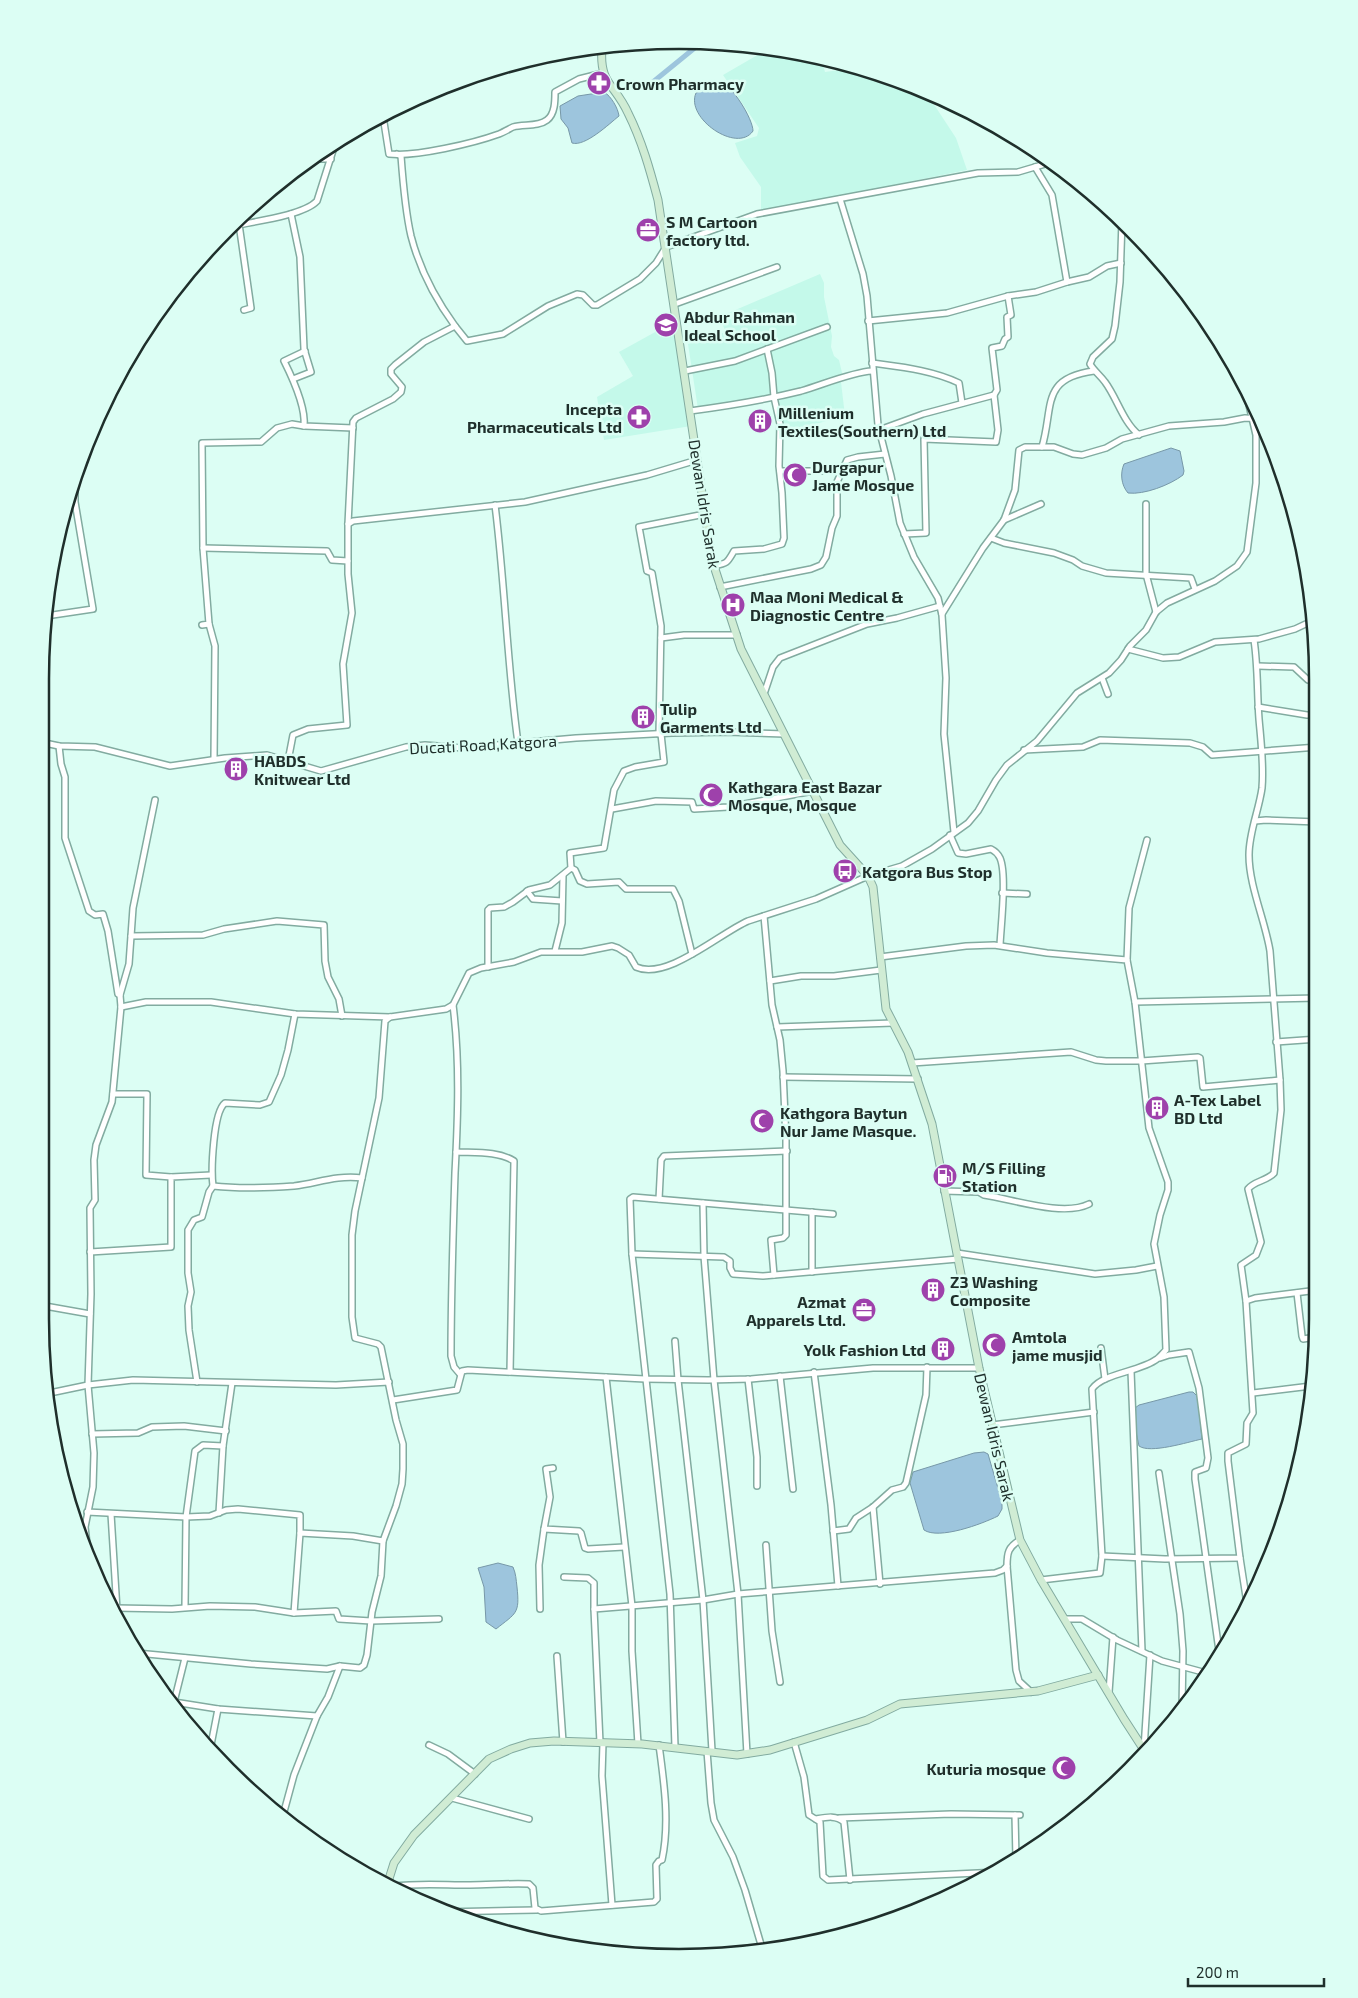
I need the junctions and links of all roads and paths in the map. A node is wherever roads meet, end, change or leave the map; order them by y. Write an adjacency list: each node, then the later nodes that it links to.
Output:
1 (602, 53): 2 (main road, Dewan Idris Sarak)
2 (603, 73): 5 (street); 15 (main road, Dewan Idris Sarak)
3 (384, 122): 5 (street)
4 (332, 153): 7 (street)
5 (397, 154): 23 (street)
6 (324, 158): 7 (street)
7 (330, 158): 11 (street)
8 (1043, 165): 9 (street)
9 (1035, 167): 10 (street); 18 (street)
10 (840, 199): 15 (street); 22 (street)
11 (291, 214): 12 (street); 26 (street)
12 (244, 223)
13 (239, 227): 21 (street)
14 (1122, 230): 16 (street)
15 (666, 247): 20 (main road, Dewan Idris Sarak); 23 (street)
16 (1121, 263): 18 (street); 29 (street)
17 (777, 267): 20 (street)
18 (1066, 282): 19 (street)
19 (1008, 296): 22 (street); 32 (street)
20 (675, 304): 30 (main road, Dewan Idris Sarak)
21 (244, 310)
22 (868, 321): 27 (street)
23 (454, 326): 38 (street)
24 (827, 327): 25 (street)
25 (767, 350): 30 (street); 33 (street)
26 (305, 352): 31 (street); 31 (street)
27 (872, 363): 28 (street); 34 (street)
28 (872, 371): 33 (street); 39 (street)
29 (1094, 371): 40 (street); 41 (street)
30 (684, 372): 35 (main road, Dewan Idris Sarak)
31 (293, 379): 37 (street)
32 (994, 395): 34 (street); 53 (street)
33 (774, 397): 35 (street); 44 (street)
34 (962, 403): 39 (street)
35 (690, 411): 43 (main road, Dewan Idris Sarak)
36 (1253, 420): 40 (street); 60 (street)
37 (304, 426): 38 (street); 55 (street)
38 (353, 428): 52 (street)
39 (879, 430): 42 (street)
40 (1139, 435): 41 (street)
41 (1042, 447): 51 (street)
42 (885, 454): 45 (street); 53 (street)
43 (698, 460): 49 (street); 50 (main road, Dewan Idris Sarak)
44 (780, 471): 45 (street); 57 (street)
45 (841, 471): 59 (street)
46 (75, 499): 63 (street)
47 (1041, 504): 51 (street)
48 (1146, 504): 58 (street)
49 (495, 505): 52 (street); 81 (street)
50 (705, 514): 57 (main road, Dewan Idris Sarak); 69 (street)
51 (1004, 520): 54 (street)
52 (348, 524): 56 (street)
53 (904, 534): 61 (street)
54 (990, 538): 58 (street); 64 (street)
55 (202, 548): 56 (street); 65 (street)
56 (348, 561): 88 (street)
57 (714, 566): 59 (main road, Dewan Idris Sarak)
58 (1146, 574): 60 (street); 62 (street)
59 (720, 587): 68 (main road, Dewan Idris Sarak)
60 (1195, 589): 62 (street)
61 (940, 606): 64 (street); 75 (street)
62 (1156, 612): 71 (street)
63 (52, 615)
64 (942, 615): 94 (street)
65 (208, 624): 67 (street); 87 (street)
66 (1307, 624): 70 (street)
67 (202, 625)
68 (737, 635): 69 (street); 75 (main road, Dewan Idris Sarak)
69 (661, 638): 79 (street)
70 (1254, 640): 71 (street); 72 (street)
71 (1128, 649): 73 (street)
72 (1258, 666): 74 (street); 77 (street)
73 (1102, 678): 76 (street); 85 (street)
74 (1309, 680)
75 (764, 694): 80 (main road, Dewan Idris Sarak)
76 (1108, 694)
77 (1258, 707): 78 (street); 86 (street)
78 (1309, 715)
79 (660, 734): 80 (street, Ducati Road,Katgora); 81 (street, Ducati Road,Katgora); 91 (street)
80 (784, 734): 89 (main road, Dewan Idris Sarak)
81 (518, 743): 88 (street, Ducati Road,Katgora)
82 (49, 744): 83 (street, Ducati Road,Katgora)
83 (59, 746): 87 (street, Ducati Road,Katgora); 113 (street)
84 (1309, 748): 86 (street)
85 (1024, 750): 86 (street); 94 (street)
86 (1262, 752): 92 (street)
87 (214, 759): 88 (street, Ducati Road,Katgora)
88 (288, 761)
89 (813, 792): 91 (street); 98 (main road, Dewan Idris Sarak)
90 (155, 800): 104 (street)
91 (612, 809): 96 (street)
92 (1255, 821): 93 (street); 115 (street)
93 (1309, 822)
94 (952, 834): 98 (street); 100 (street)
95 (1147, 840): 109 (street)
96 (571, 868): 97 (street); 107 (street)
97 (563, 876): 99 (street); 102 (street)
98 (868, 876): 103 (street); 108 (main road, Dewan Idris Sarak)
99 (527, 891): 102 (street); 110 (street)
100 (1002, 893): 101 (street); 105 (street)
101 (1027, 894)
102 (562, 901): 106 (street)
103 (764, 916): 107 (street); 112 (street)
104 (131, 936): 113 (street); 120 (street)
105 (1000, 945): 108 (street); 109 (street)
106 (555, 951): 107 (street); 110 (street)
107 (692, 954)
108 (880, 957): 111 (main road, Dewan Idris Sarak)
109 (1127, 960): 116 (street)
110 (488, 967): 117 (street)
111 (882, 970): 112 (street); 122 (main road, Dewan Idris Sarak)
112 (770, 980): 123 (street)
113 (120, 995): 118 (street)
114 (1309, 998): 115 (street)
115 (1274, 999): 116 (street); 125 (street)
116 (1135, 1002): 126 (street)
117 (453, 1005): 121 (street); 133 (street)
118 (121, 1007): 119 (street); 131 (street)
119 (295, 1014): 120 (street); 134 (street)
120 (342, 1016): 121 (street)
121 (390, 1017): 136 (street)
122 (894, 1023): 123 (street); 127 (main road, Dewan Idris Sarak)
123 (777, 1027): 128 (street)
124 (1309, 1040): 125 (street)
125 (1276, 1042): 130 (street)
126 (1141, 1061): 127 (street); 130 (street); 149 (street)
127 (912, 1063): 129 (main road, Dewan Idris Sarak)
128 (783, 1077): 129 (street); 132 (street)
129 (918, 1079): 138 (main road, Dewan Idris Sarak)
130 (1280, 1080): 154 (street)
131 (113, 1094): 135 (street); 145 (street)
132 (786, 1151): 139 (street); 142 (street)
133 (456, 1152): 164 (street); 166 (street)
134 (211, 1175): 135 (street); 137 (street)
135 (171, 1177): 145 (street)
136 (362, 1178): 137 (street); 175 (street)
137 (213, 1186): 174 (street)
138 (944, 1191): 141 (street); 148 (main road, Dewan Idris Sarak)
139 (658, 1199): 140 (street); 146 (street)
140 (703, 1203): 142 (street); 147 (street)
141 (1089, 1204)
142 (787, 1210): 143 (street); 151 (street)
143 (812, 1212): 144 (street); 150 (street)
144 (833, 1214)
145 (90, 1252): 156 (street)
146 (632, 1254): 147 (street); 169 (street)
147 (704, 1256): 151 (street); 173 (street)
148 (957, 1256): 149 (street); 150 (street); 162 (main road, Dewan Idris Sarak)
149 (1157, 1266): 160 (street)
150 (812, 1272): 151 (street)
151 (774, 1275)
152 (1309, 1291): 153 (street)
153 (1296, 1293): 154 (street); 157 (street)
154 (1246, 1302): 180 (street)
155 (49, 1307): 156 (street)
156 (90, 1314): 177 (street)
157 (1309, 1338)
158 (676, 1341): 172 (street)
159 (1101, 1348): 171 (street)
160 (1168, 1352): 163 (street); 208 (street)
161 (927, 1367): 162 (street); 165 (street); 191 (street)
162 (979, 1368): 183 (main road, Dewan Idris Sarak)
163 (1131, 1371): 171 (street); 205 (street)
164 (510, 1372): 166 (street); 168 (street)
165 (814, 1372): 167 (street); 198 (street)
166 (460, 1374): 181 (street)
167 (780, 1376): 170 (street); 190 (street)
168 (606, 1377): 169 (street); 203 (street)
169 (645, 1379): 172 (street); 219 (street)
170 (748, 1379): 173 (street); 189 (street)
171 (1105, 1379): 182 (street)
172 (678, 1380): 173 (street); 217 (street)
173 (714, 1380): 215 (street)
174 (196, 1382): 176 (street); 177 (street)
175 (390, 1382): 176 (street); 181 (street)
176 (232, 1383): 184 (street)
177 (88, 1385): 179 (street); 185 (street)
178 (1305, 1387): 180 (street)
179 (53, 1392)
180 (1253, 1393): 206 (street)
181 (393, 1400): 201 (street)
182 (1094, 1412): 183 (street); 204 (street)
183 (992, 1425): 200 (main road, Dewan Idris Sarak)
184 (226, 1431): 185 (street); 186 (street)
185 (92, 1434): 192 (street)
186 (224, 1446): 193 (street); 195 (street)
187 (553, 1468): 196 (street)
188 (1159, 1473): 207 (street)
189 (757, 1486)
190 (793, 1489)
191 (873, 1507): 198 (street); 212 (street)
192 (88, 1512): 194 (street); 197 (street)
193 (219, 1513): 195 (street); 199 (street)
194 (111, 1514): 195 (street); 218 (street)
195 (186, 1517): 221 (street)
196 (544, 1529): 203 (street); 223 (street)
197 (85, 1530)
198 (833, 1531): 213 (street)
199 (300, 1533): 201 (street); 225 (street)
200 (1020, 1540): 209 (street); 211 (main road, Dewan Idris Sarak)
201 (384, 1541): 228 (street)
202 (766, 1545): 214 (street)
203 (624, 1547): 220 (street)
204 (1102, 1556): 205 (street); 211 (street)
205 (1139, 1557): 207 (street); 231 (street)
206 (1240, 1558): 208 (street); 216 (street)
207 (1172, 1559): 208 (street); 237 (street)
208 (1206, 1559): 230 (street)
209 (1007, 1566): 212 (street); 241 (street)
210 (564, 1577): 224 (street)
211 (1041, 1580): 227 (main road, Dewan Idris Sarak)
212 (880, 1584): 213 (street)
213 (838, 1586): 214 (street)
214 (768, 1592): 215 (street); 240 (street)
215 (738, 1594): 217 (street); 259 (street)
216 (1246, 1594)
217 (703, 1600): 219 (street); 258 (street)
218 (116, 1601)
219 (671, 1602): 220 (street); 256 (street)
220 (632, 1606): 224 (street); 253 (street)
221 (185, 1607): 222 (street); 225 (street)
222 (120, 1609)
223 (540, 1609)
224 (594, 1609): 251 (street)
225 (294, 1613): 228 (street)
226 (439, 1619): 228 (street)
227 (1065, 1619): 229 (street); 239 (main road, Dewan Idris Sarak)
228 (370, 1621): 236 (street)
229 (1113, 1637): 231 (street); 242 (street)
230 (1218, 1645)
231 (1142, 1652): 233 (street)
232 (145, 1654): 235 (street)
233 (1150, 1655): 237 (street); 252 (street)
234 (558, 1656): 249 (street)
235 (185, 1658): 236 (street); 243 (street)
236 (340, 1666): 247 (street)
237 (1183, 1667): 238 (street); 244 (street)
238 (1201, 1672)
239 (1098, 1675): 241 (main road); 242 (main road, Dewan Idris Sarak)
240 (780, 1682)
241 (1031, 1692): 250 (main road)
242 (1109, 1693): 257 (main road, Dewan Idris Sarak)
243 (175, 1698)
244 (1182, 1698)
245 (179, 1703): 246 (street)
246 (218, 1708): 247 (street); 248 (street)
247 (317, 1716): 262 (street)
248 (212, 1742)
249 (563, 1742): 251 (main road); 260 (main road)
250 (794, 1742): 259 (main road); 265 (street)
251 (601, 1743): 253 (main road); 271 (street)
252 (1145, 1743)
253 (638, 1744): 255 (main road)
254 (429, 1745): 260 (street)
255 (659, 1745): 256 (main road); 271 (street)
256 (676, 1747): 258 (main road)
257 (1142, 1747)
258 (709, 1751): 259 (main road); 274 (street)
259 (747, 1754)
260 (475, 1774): 261 (main road)
261 (452, 1798): 264 (street); 268 (main road)
262 (284, 1810)
263 (839, 1818): 265 (street); 266 (street); 269 (street)
264 (529, 1819)
265 (816, 1819): 269 (street)
266 (1016, 1851)
267 (979, 1873): 269 (street)
268 (389, 1878)
269 (850, 1880)
270 (402, 1885): 272 (street)
271 (612, 1905): 272 (street)
272 (536, 1910): 273 (street)
273 (465, 1912)
274 (761, 1944)

